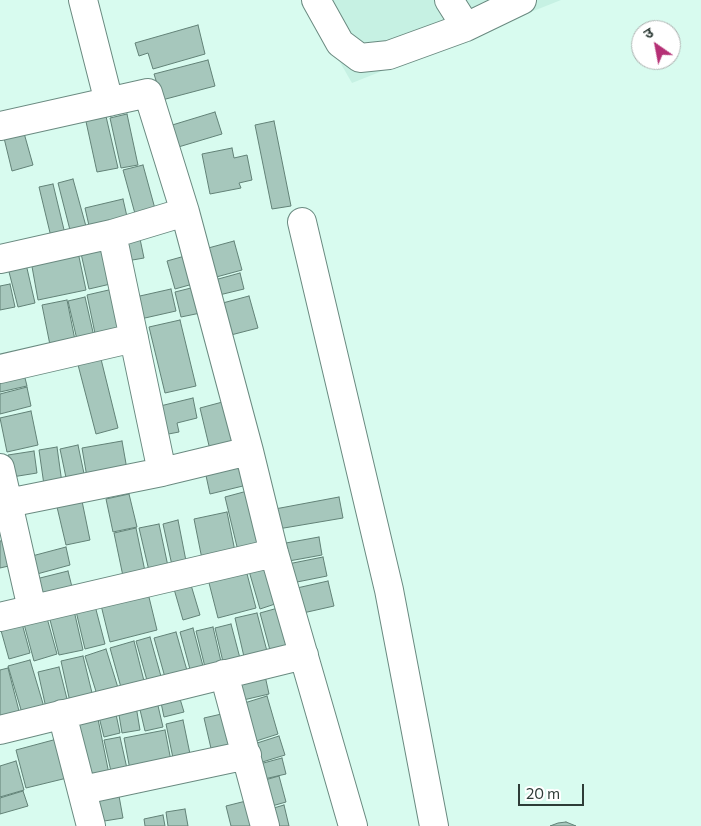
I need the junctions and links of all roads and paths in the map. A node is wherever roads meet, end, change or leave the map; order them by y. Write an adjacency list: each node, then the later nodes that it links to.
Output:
1 (83, 0): 6 (street)
2 (316, 0): 5 (street)
3 (450, 0): 5 (street)
4 (522, 0): 5 (street)
5 (466, 27)
6 (109, 102): 7 (street); 8 (street)
7 (0, 126)
8 (185, 212): 10 (street); 14 (street)
9 (302, 222): 31 (street)
10 (112, 234): 11 (street); 12 (street)
11 (0, 259)
12 (134, 338): 13 (street); 16 (street)
13 (0, 369)
14 (249, 451): 16 (street); 18 (street)
15 (0, 468): 17 (street)
16 (162, 472): 17 (street)
17 (8, 503): 19 (street)
18 (274, 553): 19 (street); 21 (street)
19 (32, 609): 20 (street)
20 (0, 616)
21 (304, 655): 22 (street); 27 (street)
22 (224, 674): 23 (street); 25 (street)
23 (62, 714): 24 (street); 26 (street)
24 (0, 730)
25 (247, 755): 26 (street); 29 (street)
26 (82, 790): 28 (street)
27 (352, 818): 30 (street)
28 (91, 826)
29 (265, 826)
30 (373, 826)
31 (434, 826)

